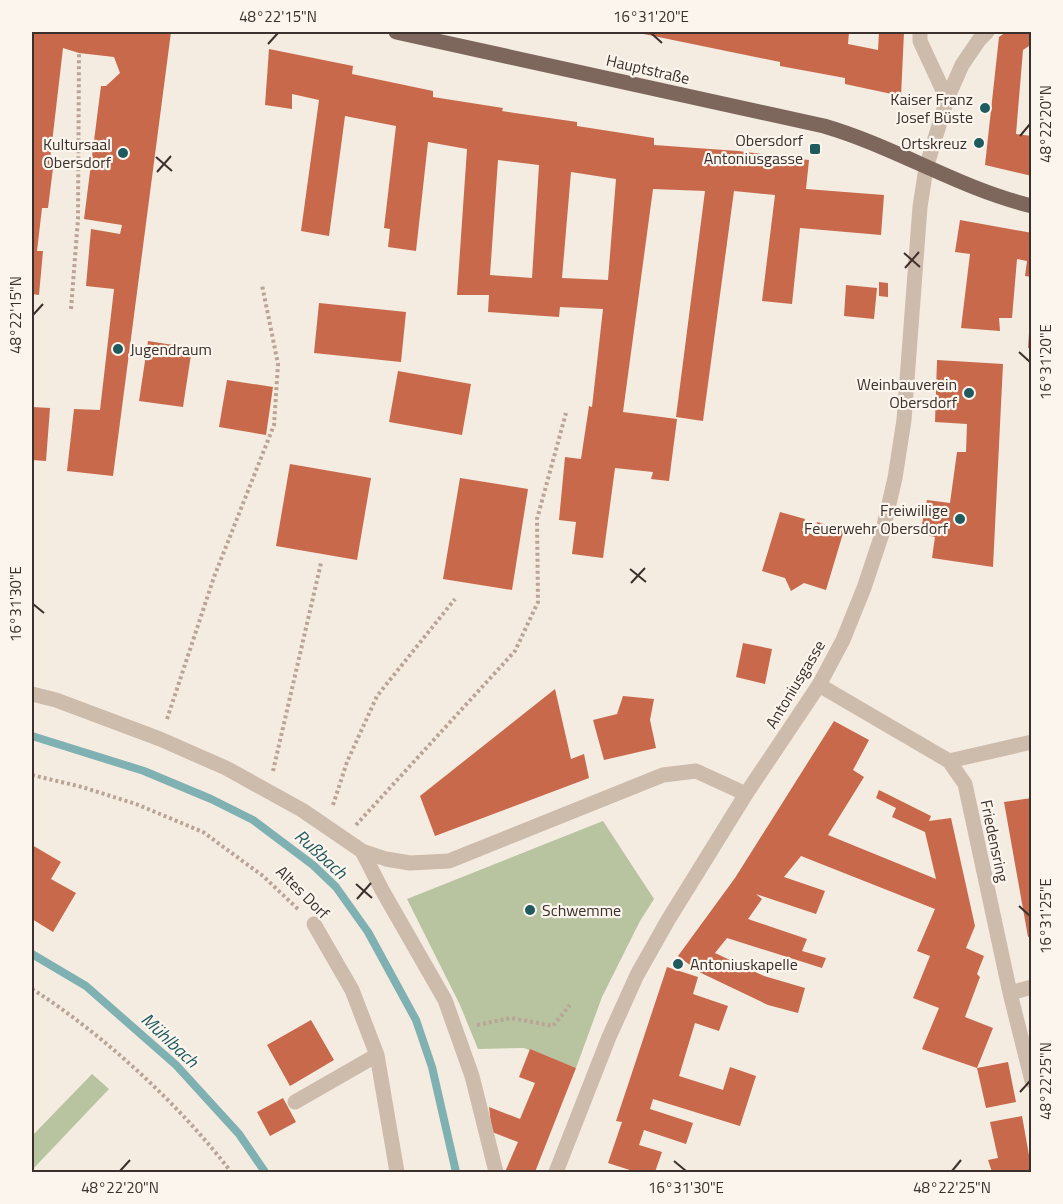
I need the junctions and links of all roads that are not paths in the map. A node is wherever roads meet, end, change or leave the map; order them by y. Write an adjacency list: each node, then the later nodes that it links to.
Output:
1 (396, 32): 5 (main road, Hauptstraße)
2 (920, 32): 4 (street)
3 (987, 32): 4 (street, Antoniusgasse)
4 (948, 99): 5 (street, Antoniusgasse)
5 (926, 168): 6 (main road); 7 (street, Antoniusgasse)
6 (1032, 206)
7 (819, 685): 10 (street, Friedensring); 11 (street, Antoniusgasse)
8 (32, 694): 12 (street)
9 (1032, 742): 10 (street)
10 (949, 761): 15 (street, Friedensring)
11 (746, 794): 12 (street); 21 (street, Antoniusgasse)
12 (363, 851): 20 (street)
13 (314, 924): 16 (street, Altes Dorf)
14 (1032, 987): 15 (street)
15 (1010, 993): 17 (street, Friedensring)
16 (377, 1055): 18 (street); 19 (street, Altes Dorf)
17 (1032, 1081)
18 (295, 1102)
19 (397, 1173)
20 (496, 1173)
21 (556, 1173)

